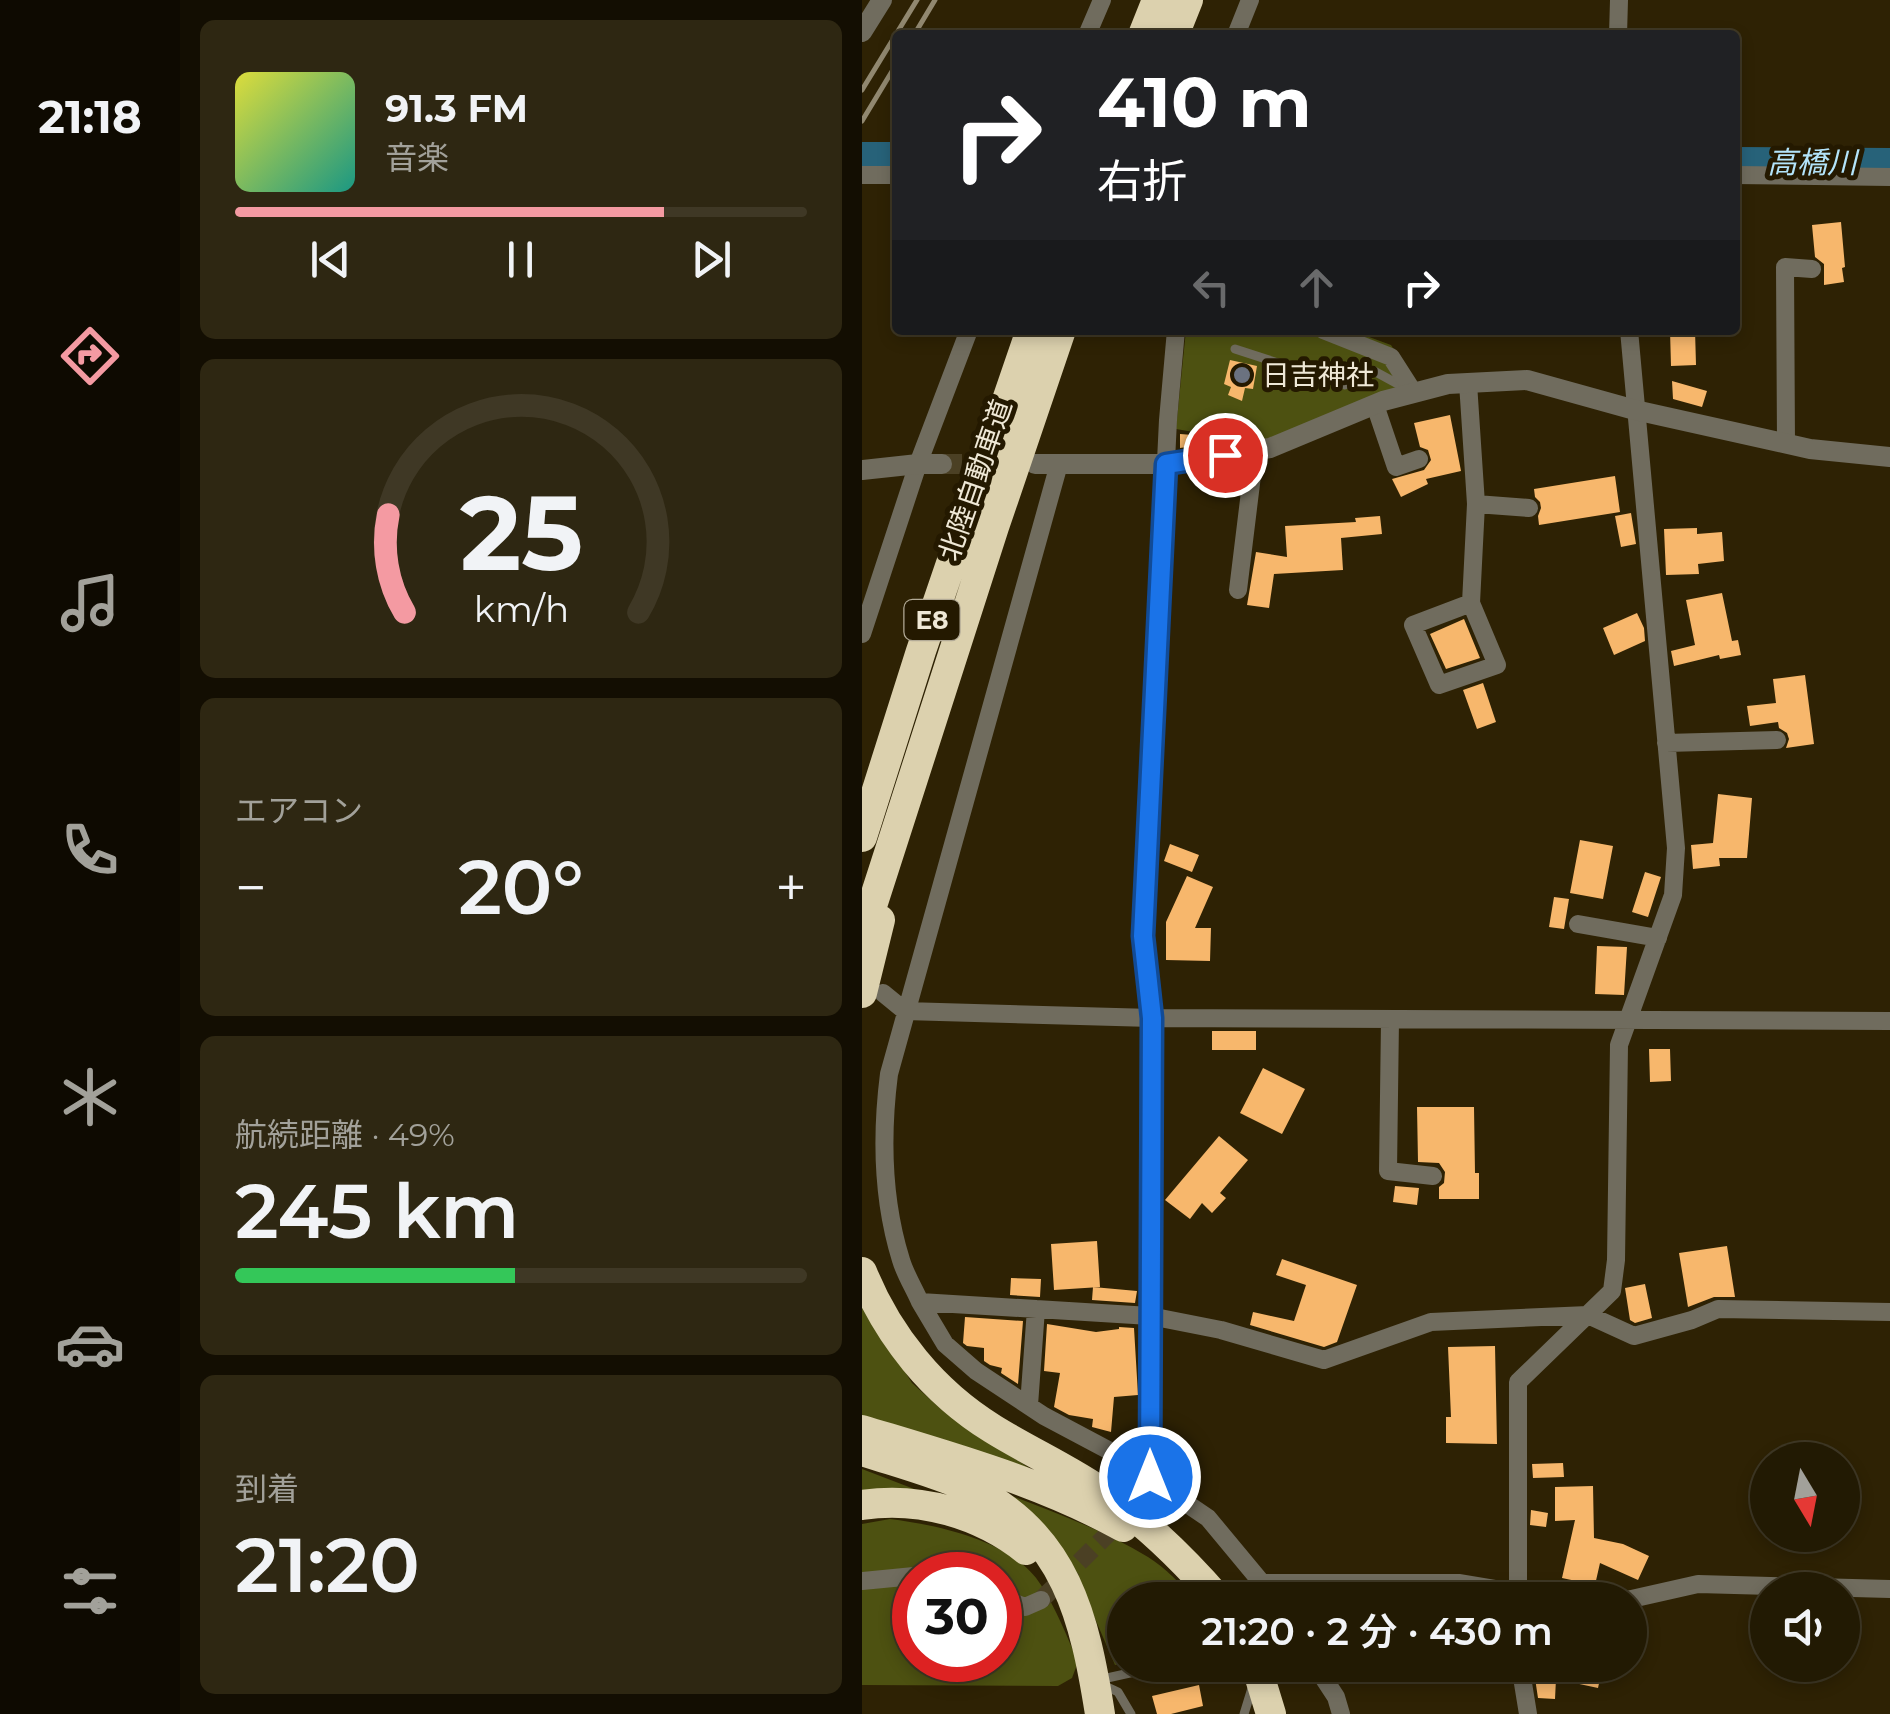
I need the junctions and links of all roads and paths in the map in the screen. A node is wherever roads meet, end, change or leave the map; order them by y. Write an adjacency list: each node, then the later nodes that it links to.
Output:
1 (882, 0): 12 (street)
2 (1102, 0): 7 (street)
3 (1158, 0): 8 (highway)
4 (1188, 0): 9 (highway)
5 (1250, 0): 10 (street)
6 (1618, 0): 11 (street)
7 (1089, 30)
8 (1145, 30)
9 (1176, 30)
10 (1238, 30)
11 (1618, 30)
12 (862, 32)
13 (862, 175): 15 (street)
14 (1740, 175): 16 (street)
15 (892, 176)
16 (1890, 177)
17 (1812, 269): 30 (street)
18 (967, 335): 34 (street)
19 (1029, 335): 27 (highway, 北陸自動車道 / E8)
20 (1059, 335): 45 (highway, 北陸自動車道 / E8)
21 (1176, 335): 38 (street)
22 (1336, 335): 26 (street)
23 (1629, 335): 29 (street)
24 (1235, 349): 26 (lane)
25 (1468, 383): 26 (street); 29 (street); 40 (street)
26 (1414, 393): 28 (street)
27 (1004, 403): 48 (highway); 49 (highway, 北陸自動車道 / E8)
28 (1375, 404): 31 (street); 33 (street)
29 (1635, 410): 30 (street); 47 (street)
30 (1786, 444): 32 (street)
31 (1254, 450): 38 (street); 42 (street)
32 (1890, 457)
33 (1420, 459)
34 (918, 464): 35 (street); 39 (street); 44 (street)
35 (942, 464)
36 (1034, 464): 37 (street)
37 (1059, 464): 38 (street); 54 (street)
38 (1166, 464): 55 (street)
39 (862, 470)
40 (1476, 504): 41 (street); 43 (street)
41 (1528, 508)
42 (1238, 590)
43 (1470, 603): 43 (street)
44 (862, 634)
45 (951, 656): 51 (highway, 北陸自動車道 / E8); 53 (highway)
46 (1777, 740): 47 (street)
47 (1666, 742): 52 (street)
48 (862, 786)
49 (862, 837)
50 (1578, 924): 52 (street)
51 (862, 937)
52 (1658, 938): 57 (street)
53 (873, 993): 54 (street)
54 (905, 1011): 55 (street); 61 (street)
55 (1152, 1018): 56 (street); 65 (street)
56 (1390, 1020): 57 (street); 59 (street)
57 (1626, 1021): 58 (street); 64 (street)
58 (1890, 1022)
59 (1432, 1176)
60 (862, 1272): 75 (highway)
61 (920, 1302): 62 (street); 66 (street)
62 (1036, 1309): 65 (street); 66 (street)
63 (1890, 1312): 64 (street)
64 (1588, 1315): 65 (street); 77 (street)
65 (1150, 1316): 69 (street)
66 (1029, 1405): 69 (street)
67 (862, 1430): 74 (highway)
68 (862, 1451): 82 (highway)
69 (1150, 1477): 70 (street); 76 (street)
70 (1144, 1498)
71 (862, 1505): 82 (highway)
72 (892, 1579): 73 (street)
73 (862, 1582)
74 (1200, 1582)
75 (1203, 1582)
76 (1260, 1582)
77 (1518, 1582)
78 (1890, 1589): 79 (street)
79 (1647, 1596)
80 (1041, 1600): 81 (street)
81 (1022, 1606)
82 (1092, 1667): 83 (lane); 88 (highway); 89 (lane)
83 (1107, 1667)
84 (1253, 1682): 90 (lane)
85 (1261, 1682): 91 (highway)
86 (1326, 1682): 92 (street)
87 (1523, 1682): 93 (street)
88 (1100, 1714)
89 (1132, 1714)
90 (1244, 1714)
91 (1271, 1714)
92 (1342, 1714)
93 (1528, 1714)

